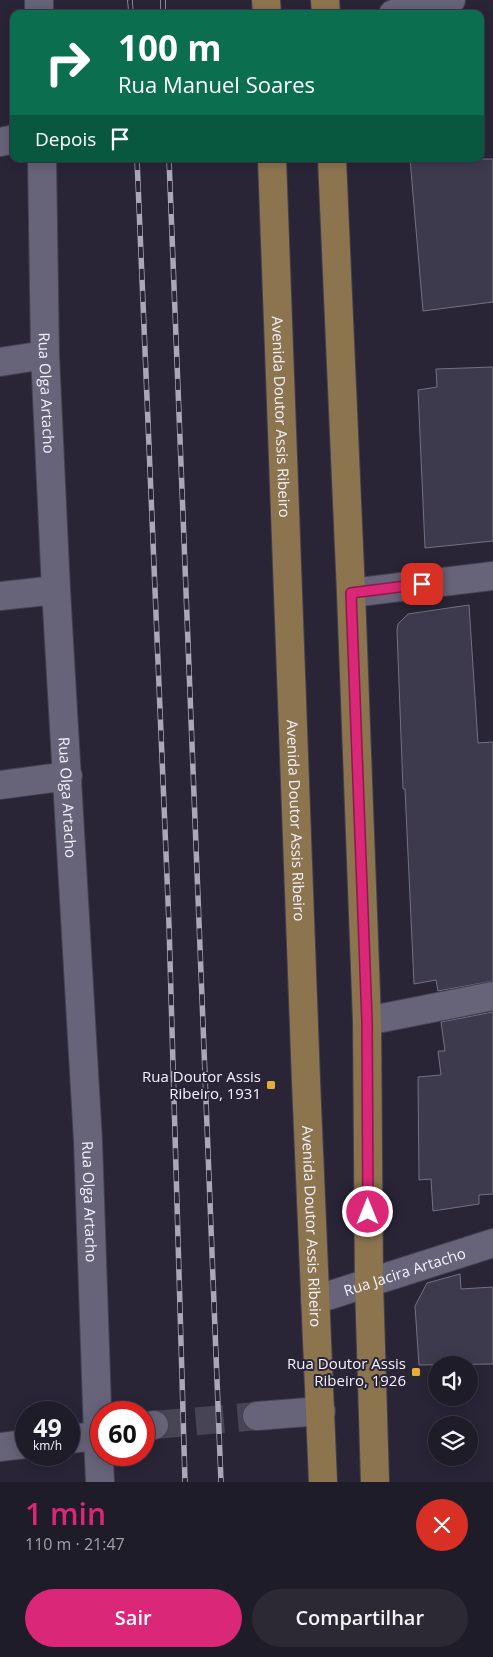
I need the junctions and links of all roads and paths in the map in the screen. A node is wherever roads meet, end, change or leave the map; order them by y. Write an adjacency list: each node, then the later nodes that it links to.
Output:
1 (451, 0): 2 (street)
2 (410, 10)
3 (42, 162): 6 (street, Rua Olga Artacho)
4 (272, 162): 18 (main road, Avenida Doutor Assis Ribeiro)
5 (332, 162): 10 (main road)
6 (45, 355): 7 (street); 9 (street, Rua Olga Artacho)
7 (0, 362)
8 (493, 576): 10 (street)
9 (56, 590): 11 (street); 12 (street, Rua Olga Artacho)
10 (351, 593): 15 (main road)
11 (0, 596)
12 (68, 776): 13 (street); 19 (street, Rua Olga Artacho)
13 (0, 785)
14 (493, 996): 15 (street)
15 (367, 1021): 17 (main road)
16 (493, 1243): 17 (street, Rua Jacira Artacho)
17 (369, 1283): 18 (street, Rua Jacira Artacho); 27 (main road)
18 (315, 1300): 20 (main road, Avenida Doutor Assis Ribeiro)
19 (99, 1401)
20 (321, 1411): 21 (street); 26 (main road, Avenida Doutor Assis Ribeiro)
21 (257, 1416)
22 (15, 1445): 23 (street)
23 (0, 1446)
24 (100, 1466): 25 (street, Rua Olga Artacho)
25 (100, 1482)
26 (323, 1482)
27 (375, 1482)

